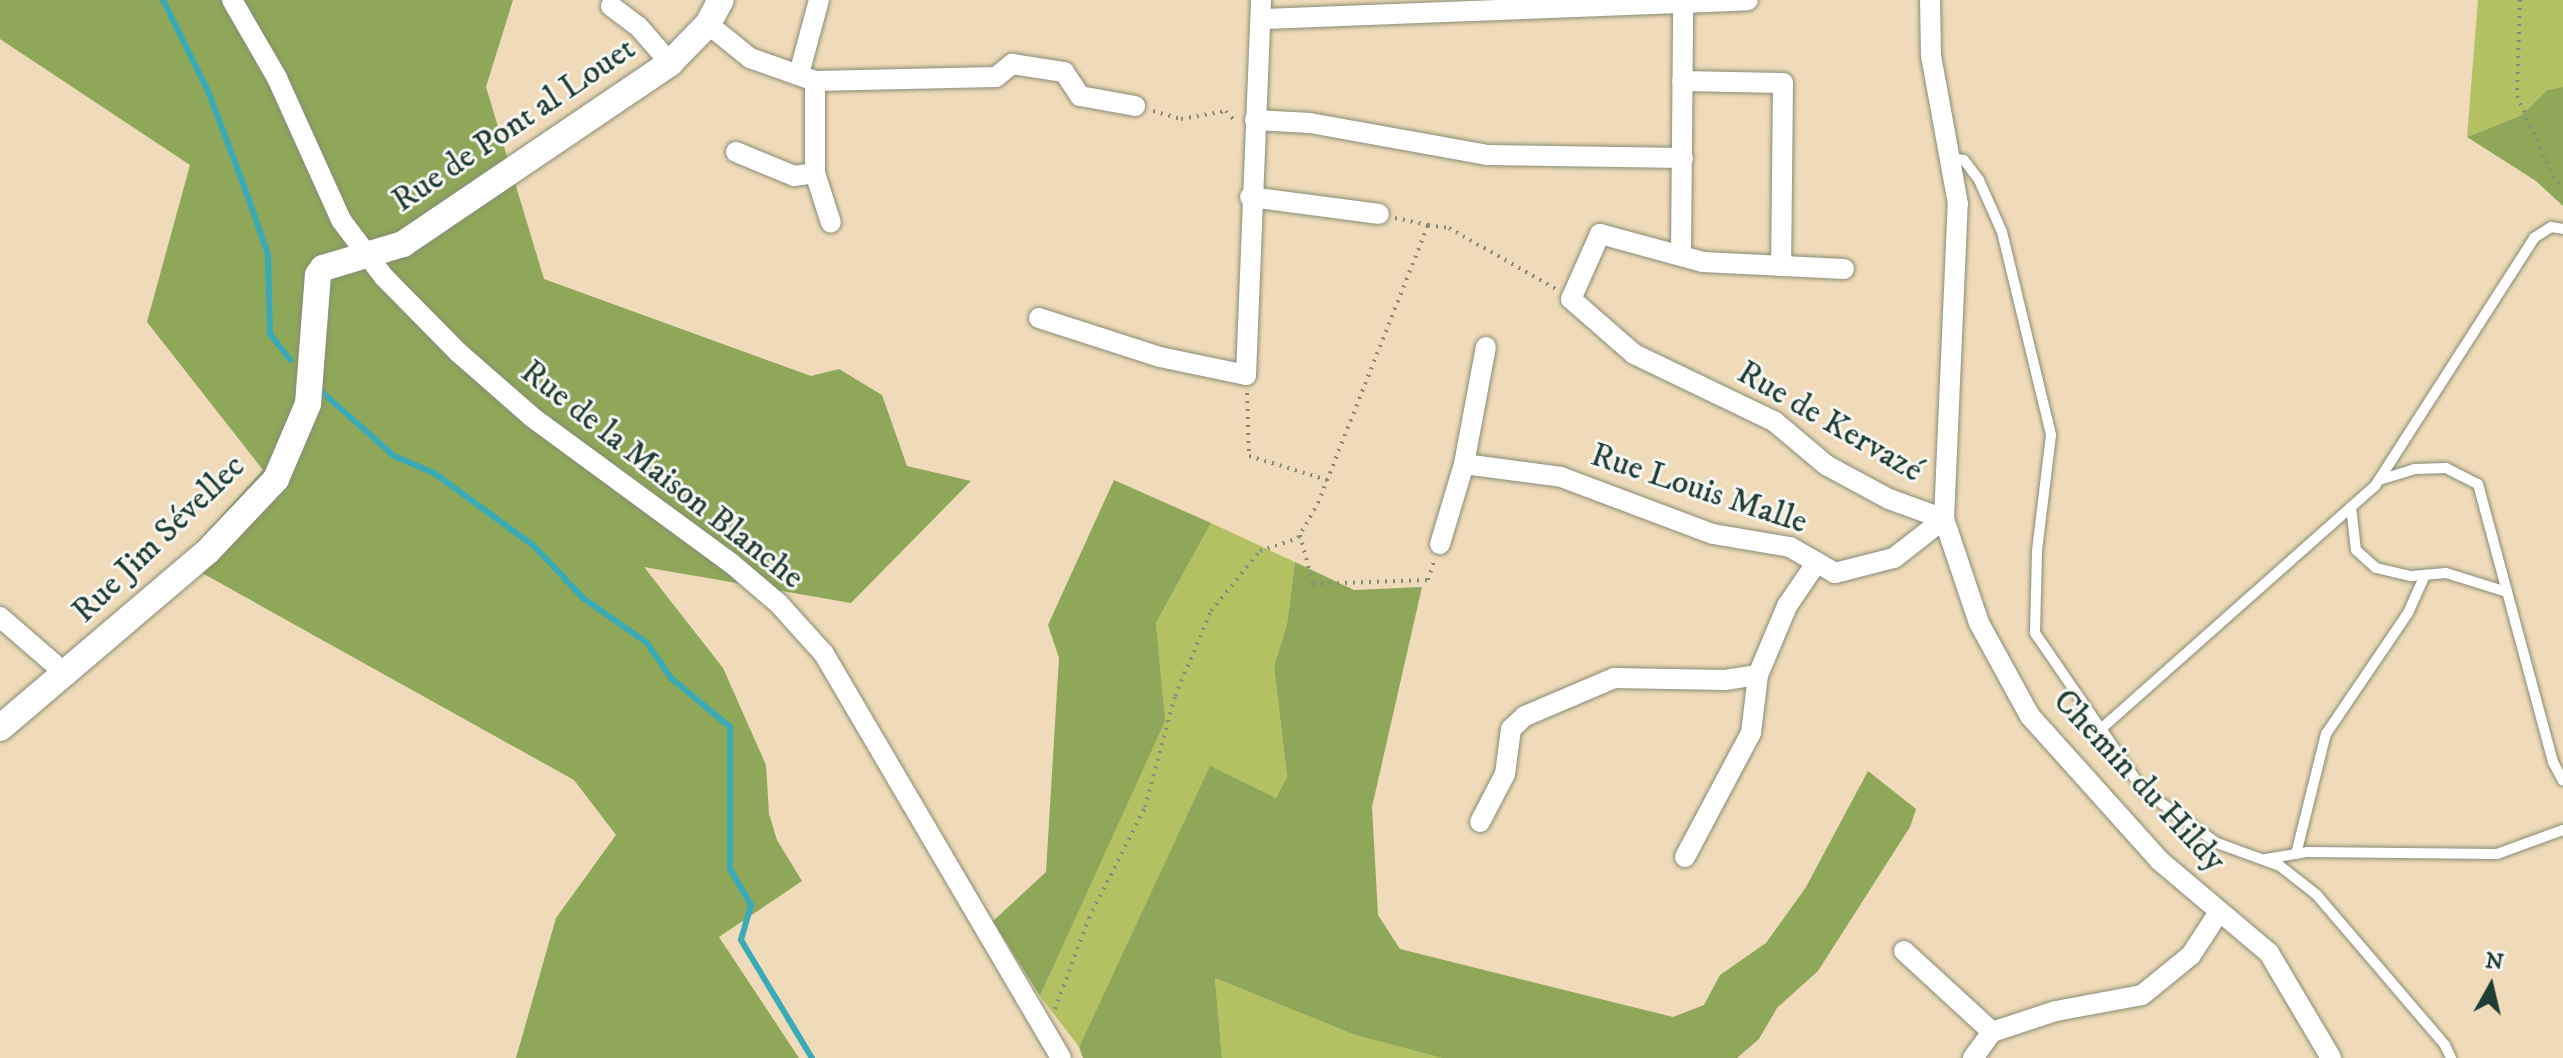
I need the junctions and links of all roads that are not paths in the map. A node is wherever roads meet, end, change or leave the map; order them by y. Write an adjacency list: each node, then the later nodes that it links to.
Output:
1 (232, 0): 25 (street, Rue de la Maison Blanche)
2 (721, 0): 11 (street, Rue de Pont al Louet)
3 (819, 0): 13 (street)
4 (1930, 0): 19 (street, Rue de Kervazé)
5 (1683, 1): 6 (street); 8 (street); 14 (street)
6 (1738, 1)
7 (1404, 5): 8 (street); 10 (street)
8 (1454, 5)
9 (611, 6): 12 (street)
10 (1261, 10): 16 (street)
11 (708, 24): 12 (street, Rue de Pont al Louet); 13 (street)
12 (670, 63): 25 (street, Rue de Pont al Louet)
13 (807, 77): 15 (street); 20 (street)
14 (1682, 81): 18 (street); 27 (street)
15 (1135, 106)
16 (1255, 120): 18 (street); 21 (street)
17 (736, 152): 20 (street)
18 (1683, 158): 26 (street)
19 (1950, 158): 34 (street, Rue de Kervazé); 43 (lane)
20 (815, 173): 23 (street)
21 (1250, 197): 22 (street); 29 (street)
22 (1379, 214)
23 (831, 223)
24 (2563, 229): 32 (lane)
25 (365, 254): 40 (street, Rue Jim Sévellec); 53 (street, Rue de la Maison Blanche)
26 (1681, 254): 27 (street); 34 (street, Rue de Kervazé)
27 (1781, 266): 28 (street)
28 (1844, 269)
29 (1039, 318)
30 (1486, 347): 31 (street)
31 (1464, 464): 35 (street); 36 (street, Rue Louis Malle)
32 (2379, 480): 33 (lane); 38 (lane)
33 (2351, 507): 37 (lane); 43 (lane)
34 (1944, 519): 36 (street, Rue Louis Malle); 50 (street, Chemin du Hildy)
35 (1440, 544)
36 (1817, 562): 41 (street)
37 (2425, 575): 38 (lane); 47 (lane)
38 (2507, 592): 44 (lane)
39 (0, 617): 40 (street)
40 (67, 675): 42 (street, Rue Jim Sévellec)
41 (1758, 675): 45 (street); 48 (street)
42 (0, 728)
43 (2101, 729): 49 (lane)
44 (2563, 781)
45 (1480, 822)
46 (2563, 830): 47 (lane)
47 (2296, 854): 49 (lane)
48 (1685, 857)
49 (2262, 860): 56 (lane)
50 (2219, 912): 52 (street); 55 (street, Chemin du Hildy)
51 (1904, 951): 52 (street)
52 (1992, 1032): 54 (street)
53 (1061, 1058)
54 (1973, 1058)
55 (2331, 1058)
56 (2451, 1058)

